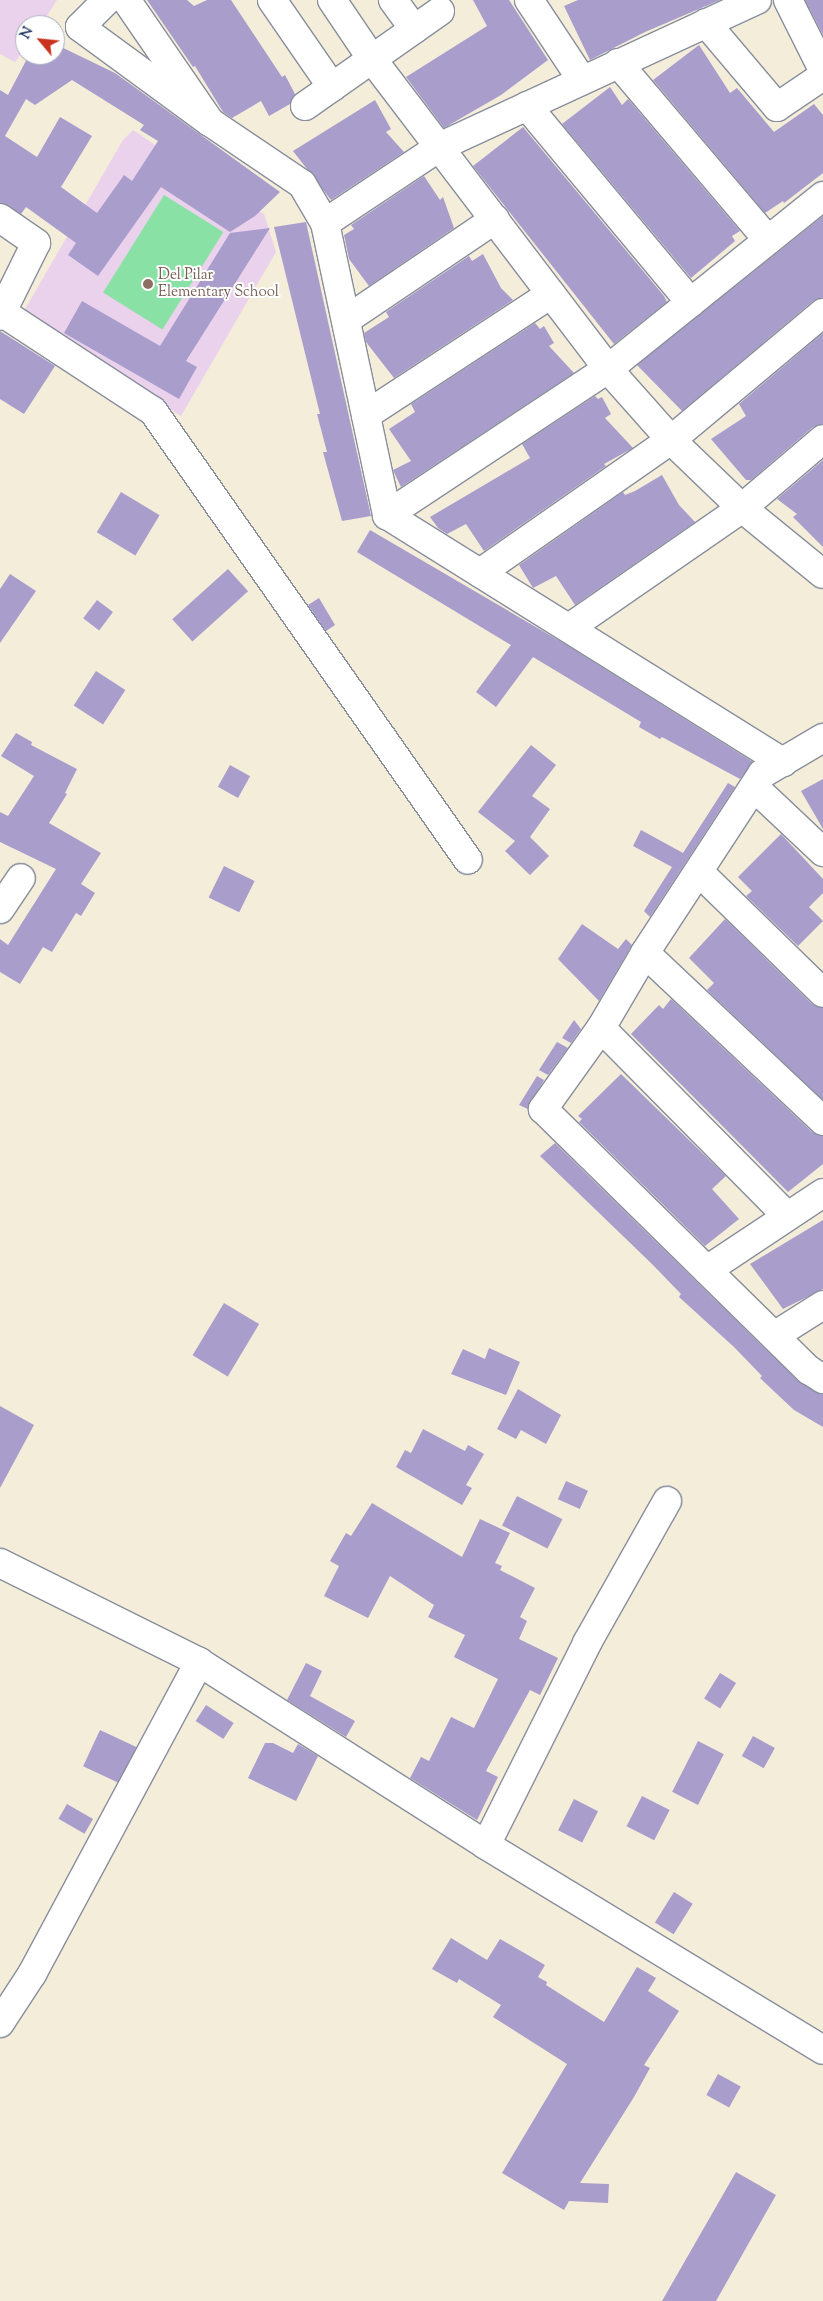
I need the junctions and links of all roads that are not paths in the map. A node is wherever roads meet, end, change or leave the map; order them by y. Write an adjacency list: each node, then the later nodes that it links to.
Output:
1 (107, 0): 20 (street)
2 (126, 0): 20 (street)
3 (272, 0): 17 (street)
4 (332, 0): 12 (street)
5 (393, 0): 11 (street)
6 (530, 0): 16 (street)
7 (757, 0): 10 (street)
8 (788, 0): 14 (street)
9 (440, 11): 11 (street)
10 (706, 23): 13 (street); 15 (street)
11 (414, 29): 12 (street)
12 (372, 59): 17 (street); 21 (street)
13 (618, 63): 16 (street); 26 (street)
14 (823, 70)
15 (823, 76)
16 (582, 80): 19 (street)
17 (332, 87): 18 (street)
18 (305, 106)
19 (527, 106): 21 (street); 28 (street)
20 (210, 122): 25 (street)
21 (440, 146): 24 (street); 25 (street)
22 (823, 196): 26 (street)
23 (0, 218): 30 (street)
24 (495, 219): 27 (street); 31 (street)
25 (325, 223): 31 (street)
26 (768, 240): 28 (street)
27 (552, 294): 32 (street); 33 (street)
28 (691, 303): 32 (street)
29 (823, 313): 35 (street)
30 (1, 314): 45 (street)
31 (346, 320): 33 (street)
32 (608, 369): 35 (street); 37 (street)
33 (366, 414): 37 (street)
34 (823, 439): 36 (street)
35 (671, 440): 36 (street); 39 (street)
36 (742, 508): 38 (street); 40 (street)
37 (387, 515): 39 (street)
38 (821, 568)
39 (480, 573): 40 (street)
40 (569, 628): 42 (street)
41 (823, 738): 42 (street)
42 (783, 762): 43 (street)
43 (754, 788): 44 (street); 46 (street)
44 (823, 852)
45 (468, 860)
46 (699, 872): 49 (street); 50 (street)
47 (21, 878): 48 (street)
48 (0, 909)
49 (645, 953): 51 (street); 52 (street)
50 (819, 982)
51 (601, 1028): 54 (street); 55 (street)
52 (823, 1120)
53 (823, 1194): 54 (street)
54 (787, 1216): 55 (street)
55 (707, 1270): 57 (street)
56 (823, 1305): 57 (street)
57 (774, 1336): 58 (street)
58 (823, 1379)
59 (667, 1501): 62 (street)
60 (0, 1563): 61 (street)
61 (199, 1662): 62 (street); 63 (street)
62 (486, 1844): 64 (street)
63 (0, 2023)
64 (823, 2050)

